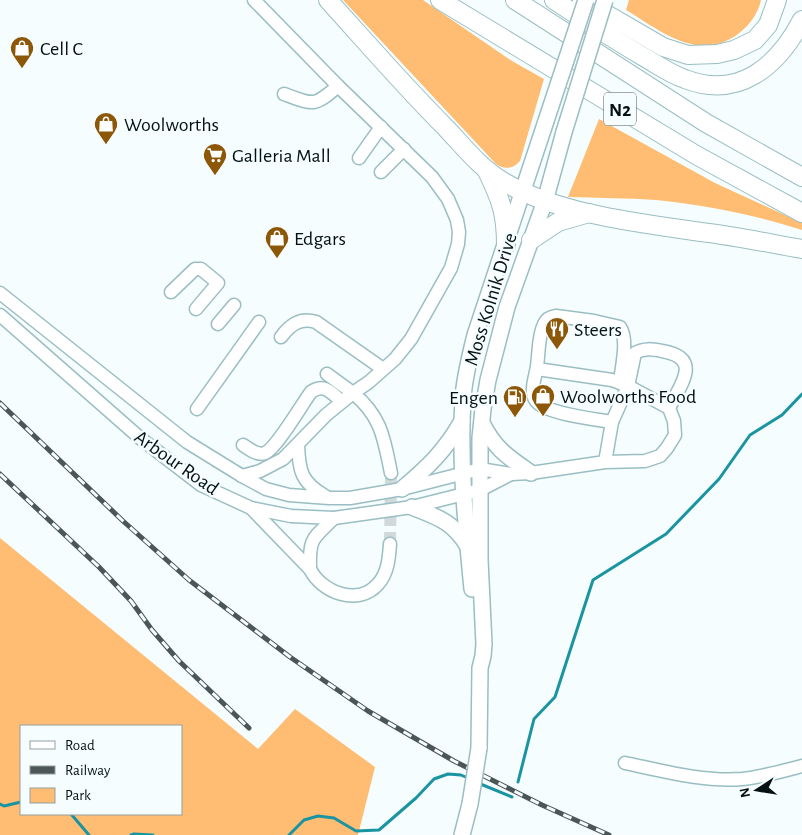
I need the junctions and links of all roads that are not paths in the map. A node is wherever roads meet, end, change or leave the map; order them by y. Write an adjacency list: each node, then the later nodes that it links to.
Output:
1 (254, 0): 10 (street)
2 (328, 0): 15 (highway)
3 (440, 0): 21 (highway, N2)
4 (515, 0): 17 (highway, N2)
5 (554, 0): 9 (highway)
6 (584, 0): 8 (highway); 18 (main road, Moss Kolnik Drive, bridge)
7 (605, 0): 19 (main road, Moss Kolnik Drive, bridge)
8 (776, 0)
9 (802, 20)
10 (338, 86): 11 (street); 12 (street)
11 (284, 94)
12 (381, 127): 13 (street); 14 (street)
13 (404, 149): 16 (street); 34 (street)
14 (359, 158)
15 (486, 170): 18 (highway); 23 (highway)
16 (380, 172)
17 (802, 177)
18 (524, 192): 19 (highway); 23 (main road, Moss Kolnik Drive)
19 (545, 200): 20 (highway); 22 (main road, Moss Kolnik Drive)
20 (590, 213): 22 (highway); 24 (highway)
21 (802, 213)
22 (531, 240): 42 (main road, Moss Kolnik Drive)
23 (506, 245): 41 (main road, Moss Kolnik Drive)
24 (802, 249)
25 (171, 292): 28 (street)
26 (0, 293): 52 (street, Arbour Road)
27 (234, 305): 31 (street)
28 (196, 309)
29 (0, 316): 57 (street, Arbour Road)
30 (259, 322): 40 (street)
31 (218, 324)
32 (281, 337): 34 (street)
33 (537, 369): 36 (street); 36 (street); 43 (street)
34 (383, 370): 37 (street)
35 (327, 374): 37 (street)
36 (624, 384): 39 (street); 39 (street); 43 (street)
37 (353, 393): 38 (street); 48 (street)
38 (341, 402): 44 (street); 45 (street)
39 (669, 408): 46 (street)
40 (197, 409)
41 (463, 419): 49 (main road, Moss Kolnik Drive); 53 (main road)
42 (482, 422): 47 (main road, Moss Kolnik Drive); 50 (main road)
43 (612, 422): 46 (street)
44 (243, 445)
45 (298, 445): 52 (street); 56 (street)
46 (605, 462): 50 (street)
47 (480, 469): 49 (street, Arbour Road); 51 (street); 54 (main road, Moss Kolnik Drive)
48 (391, 473)
49 (463, 473): 53 (street, Arbour Road); 55 (main road, Moss Kolnik Drive)
50 (531, 473): 51 (street)
51 (511, 474): 54 (street, Arbour Road)
52 (242, 476): 56 (street, Arbour Road)
53 (402, 489): 56 (street, Arbour Road)
54 (480, 490): 55 (street, Arbour Road); 63 (main road, Moss Kolnik Drive)
55 (465, 494): 58 (street, Arbour Road); 61 (main road, Moss Kolnik Drive)
56 (329, 498)
57 (251, 508): 59 (street, Arbour Road); 62 (street)
58 (412, 508): 59 (street, Arbour Road); 61 (main road)
59 (334, 518): 62 (street)
60 (390, 544): 62 (street)
61 (468, 547): 63 (main road, Moss Kolnik Drive)
62 (310, 568)
63 (480, 668): 66 (main road, Moss Kolnik Drive, bridge)
64 (624, 763): 65 (street)
65 (802, 766)
66 (462, 835)

